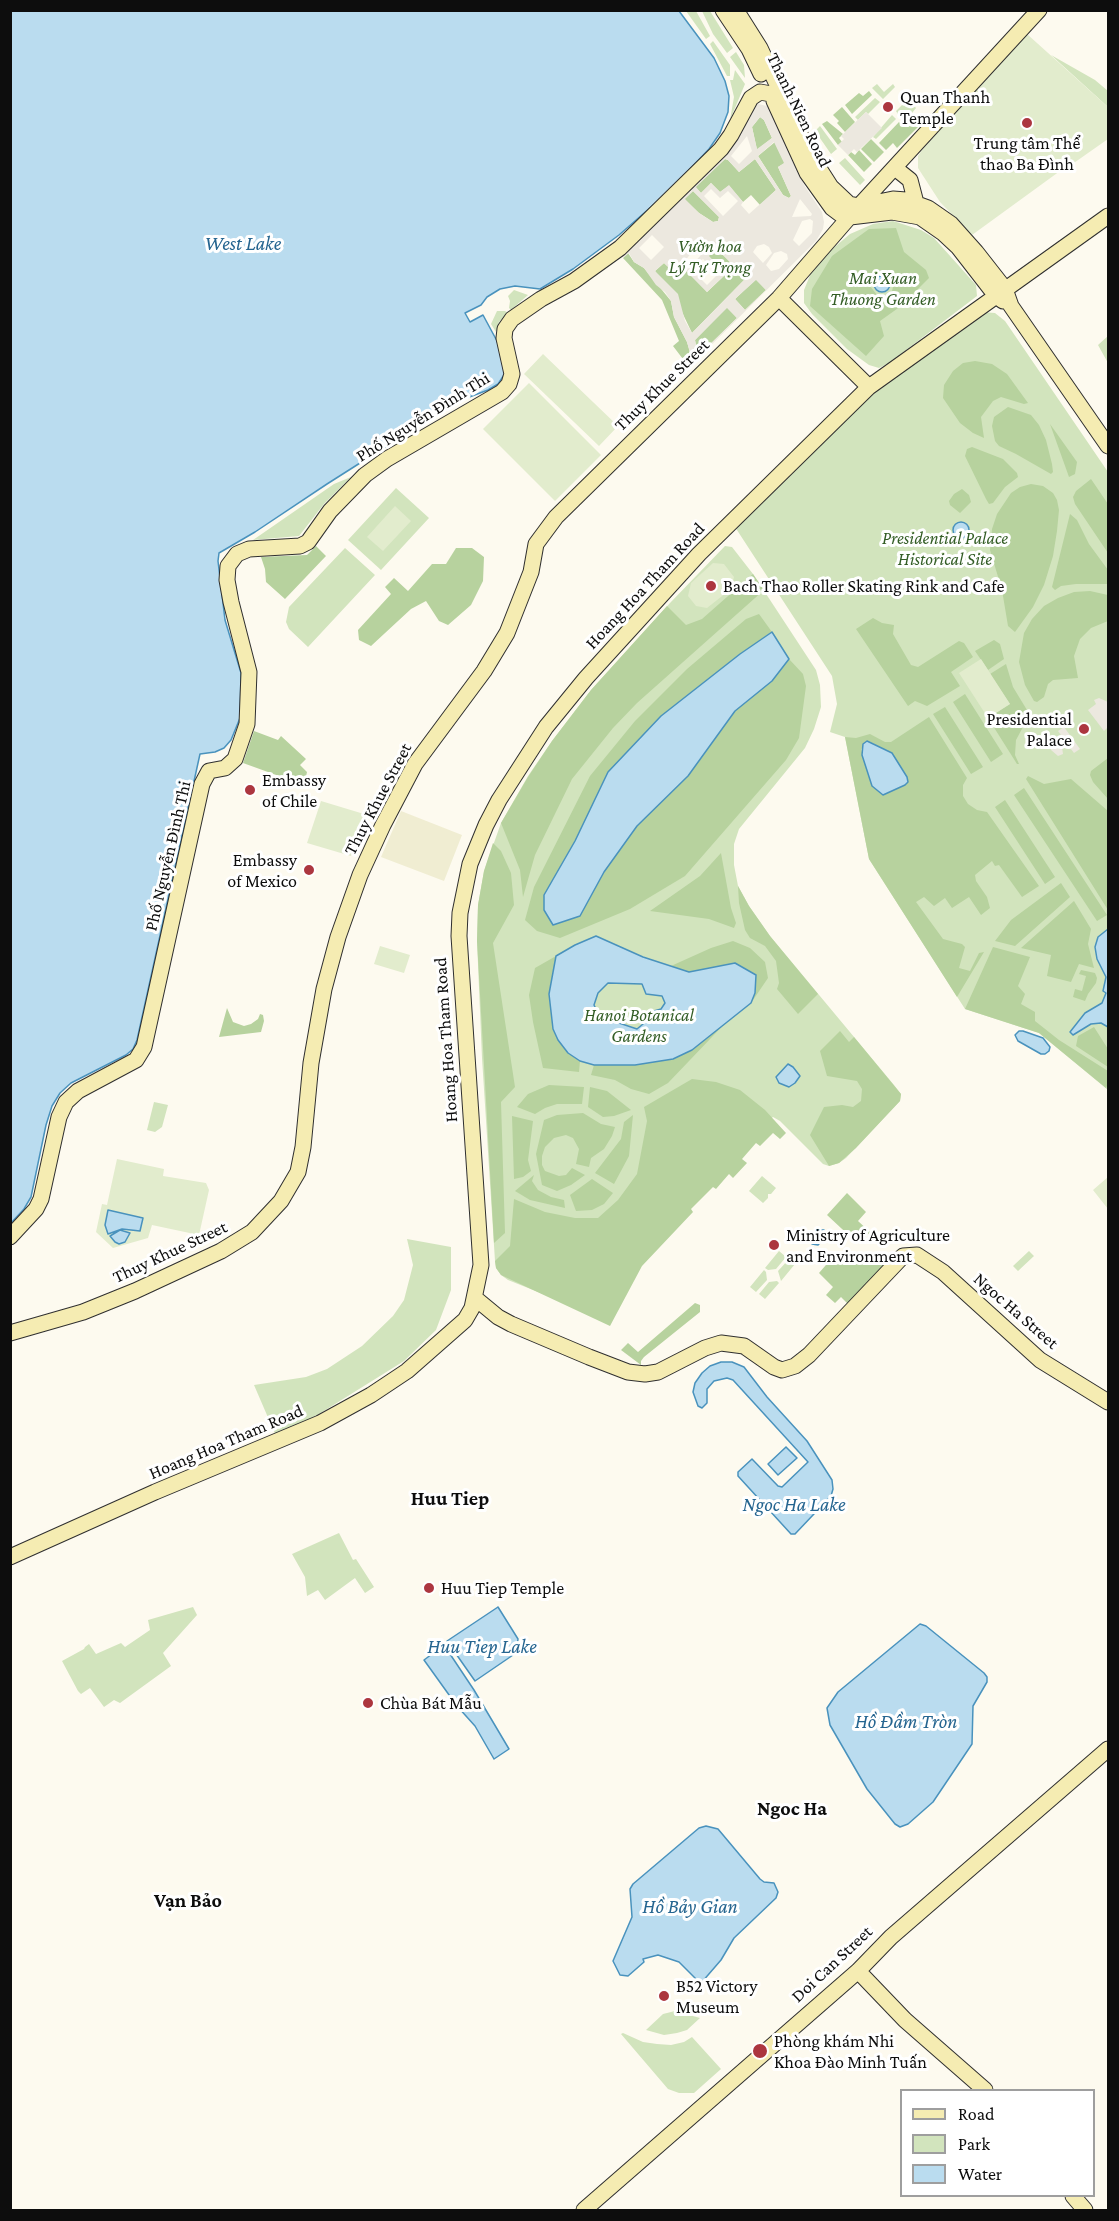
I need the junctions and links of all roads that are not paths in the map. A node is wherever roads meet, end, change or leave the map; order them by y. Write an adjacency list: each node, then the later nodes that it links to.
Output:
1 (723, 10): 4 (main road, Thanh Nien Road)
2 (736, 10): 7 (main road, Thanh Nien Road)
3 (1039, 10): 5 (main road, Thuy Khue Street)
4 (771, 94): 7 (main road, Thanh Nien Road); 13 (main road, Phố Nguyễn Đình Thi)
5 (895, 168): 6 (main road); 7 (main road, Thuy Khue Street)
6 (916, 203): 7 (main road); 9 (main road)
7 (855, 212): 9 (main road); 10 (main road, Thuy Khue Street)
8 (1108, 216): 9 (main road, Hoang Hoa Tham Road)
9 (1001, 293): 11 (main road, Hoang Hoa Tham Road); 12 (main road)
10 (779, 298): 11 (main road); 15 (main road, Thuy Khue Street)
11 (869, 387): 14 (main road, Hoang Hoa Tham Road)
12 (1108, 446)
13 (10, 1236)
14 (475, 1298): 16 (main road, Ngoc Ha Street); 17 (main road, Hoang Hoa Tham Road)
15 (10, 1333)
16 (1108, 1402)
17 (10, 1557)
18 (1108, 1749): 19 (main road, Doi Can Street)
19 (858, 1971): 20 (main road); 22 (main road, Doi Can Street)
20 (983, 2089)
21 (1074, 2197): 23 (main road)
22 (584, 2211)
23 (1085, 2211)

